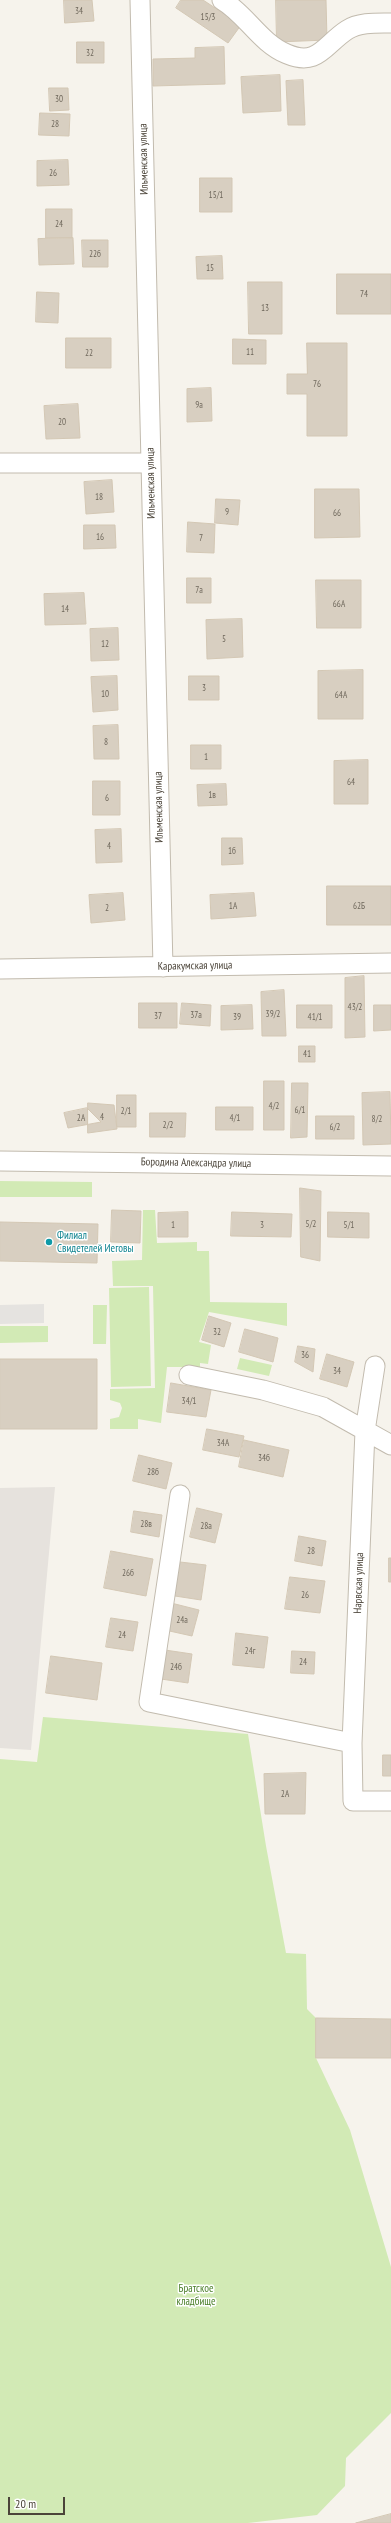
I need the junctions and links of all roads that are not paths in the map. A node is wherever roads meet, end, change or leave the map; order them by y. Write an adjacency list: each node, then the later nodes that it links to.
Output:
1 (140, 0): 5 (street, Ильменская улица)
2 (222, 0): 3 (street)
3 (391, 22)
4 (0, 463): 5 (street)
5 (151, 463): 7 (street, Ильменская улица)
6 (391, 963): 7 (street, Каракумская улица)
7 (163, 967): 8 (street, Каракумская улица)
8 (0, 969)
9 (0, 1161): 10 (street, Бородина Александра улица)
10 (391, 1166)
11 (375, 1366): 13 (street, Нарвская улица)
12 (190, 1376): 13 (street)
13 (365, 1431): 14 (street); 16 (street, Нарвская улица)
14 (391, 1445)
15 (180, 1495): 16 (street)
16 (352, 1743): 17 (street, Нарвская улица)
17 (391, 1800)

